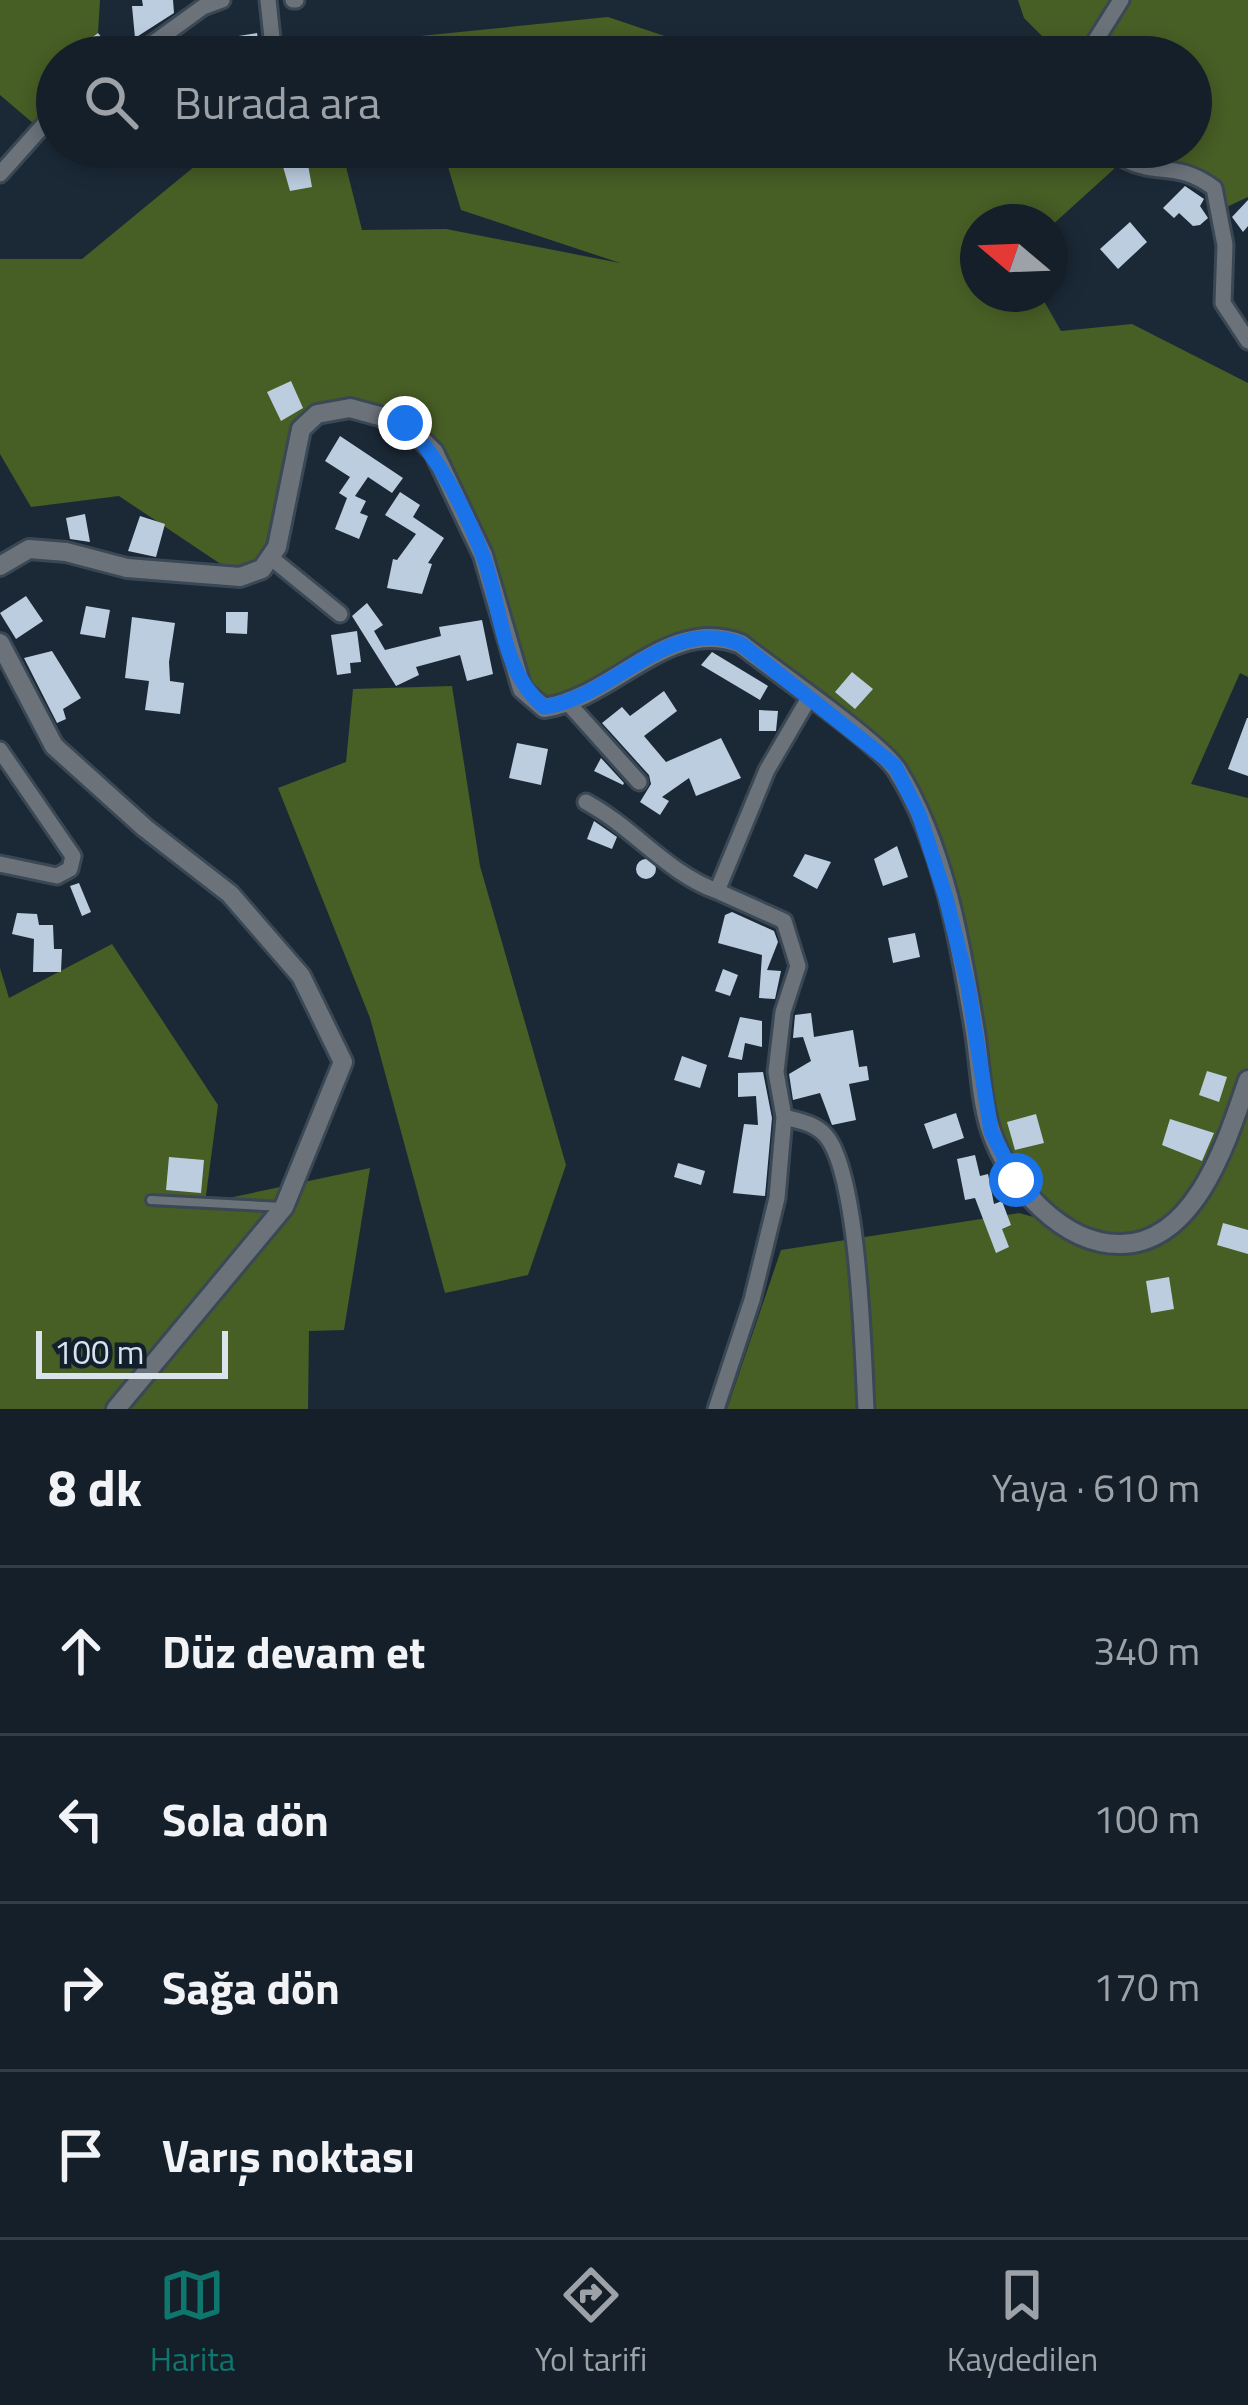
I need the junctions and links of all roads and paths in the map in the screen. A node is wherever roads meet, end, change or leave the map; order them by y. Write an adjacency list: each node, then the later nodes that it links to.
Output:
1 (222, 0): 4 (street)
2 (268, 0): 5 (street)
3 (1121, 0): 6 (street)
4 (163, 36)
5 (272, 36)
6 (1098, 36)
7 (36, 134): 9 (street)
8 (1168, 168): 10 (street)
9 (0, 174)
10 (1248, 341)
11 (270, 556): 12 (street); 13 (street); 16 (street)
12 (0, 566)
13 (340, 614)
14 (0, 643): 25 (street)
15 (809, 698): 16 (street); 21 (street); 22 (street)
16 (569, 704): 18 (street)
17 (0, 750): 20 (street)
18 (639, 782)
19 (586, 802): 21 (street)
20 (0, 863)
21 (716, 891): 23 (street)
22 (1248, 1080)
23 (784, 1117): 27 (street); 28 (street)
24 (151, 1200): 25 (lane)
25 (284, 1207): 26 (street)
26 (116, 1409)
27 (716, 1409)
28 (866, 1409)

